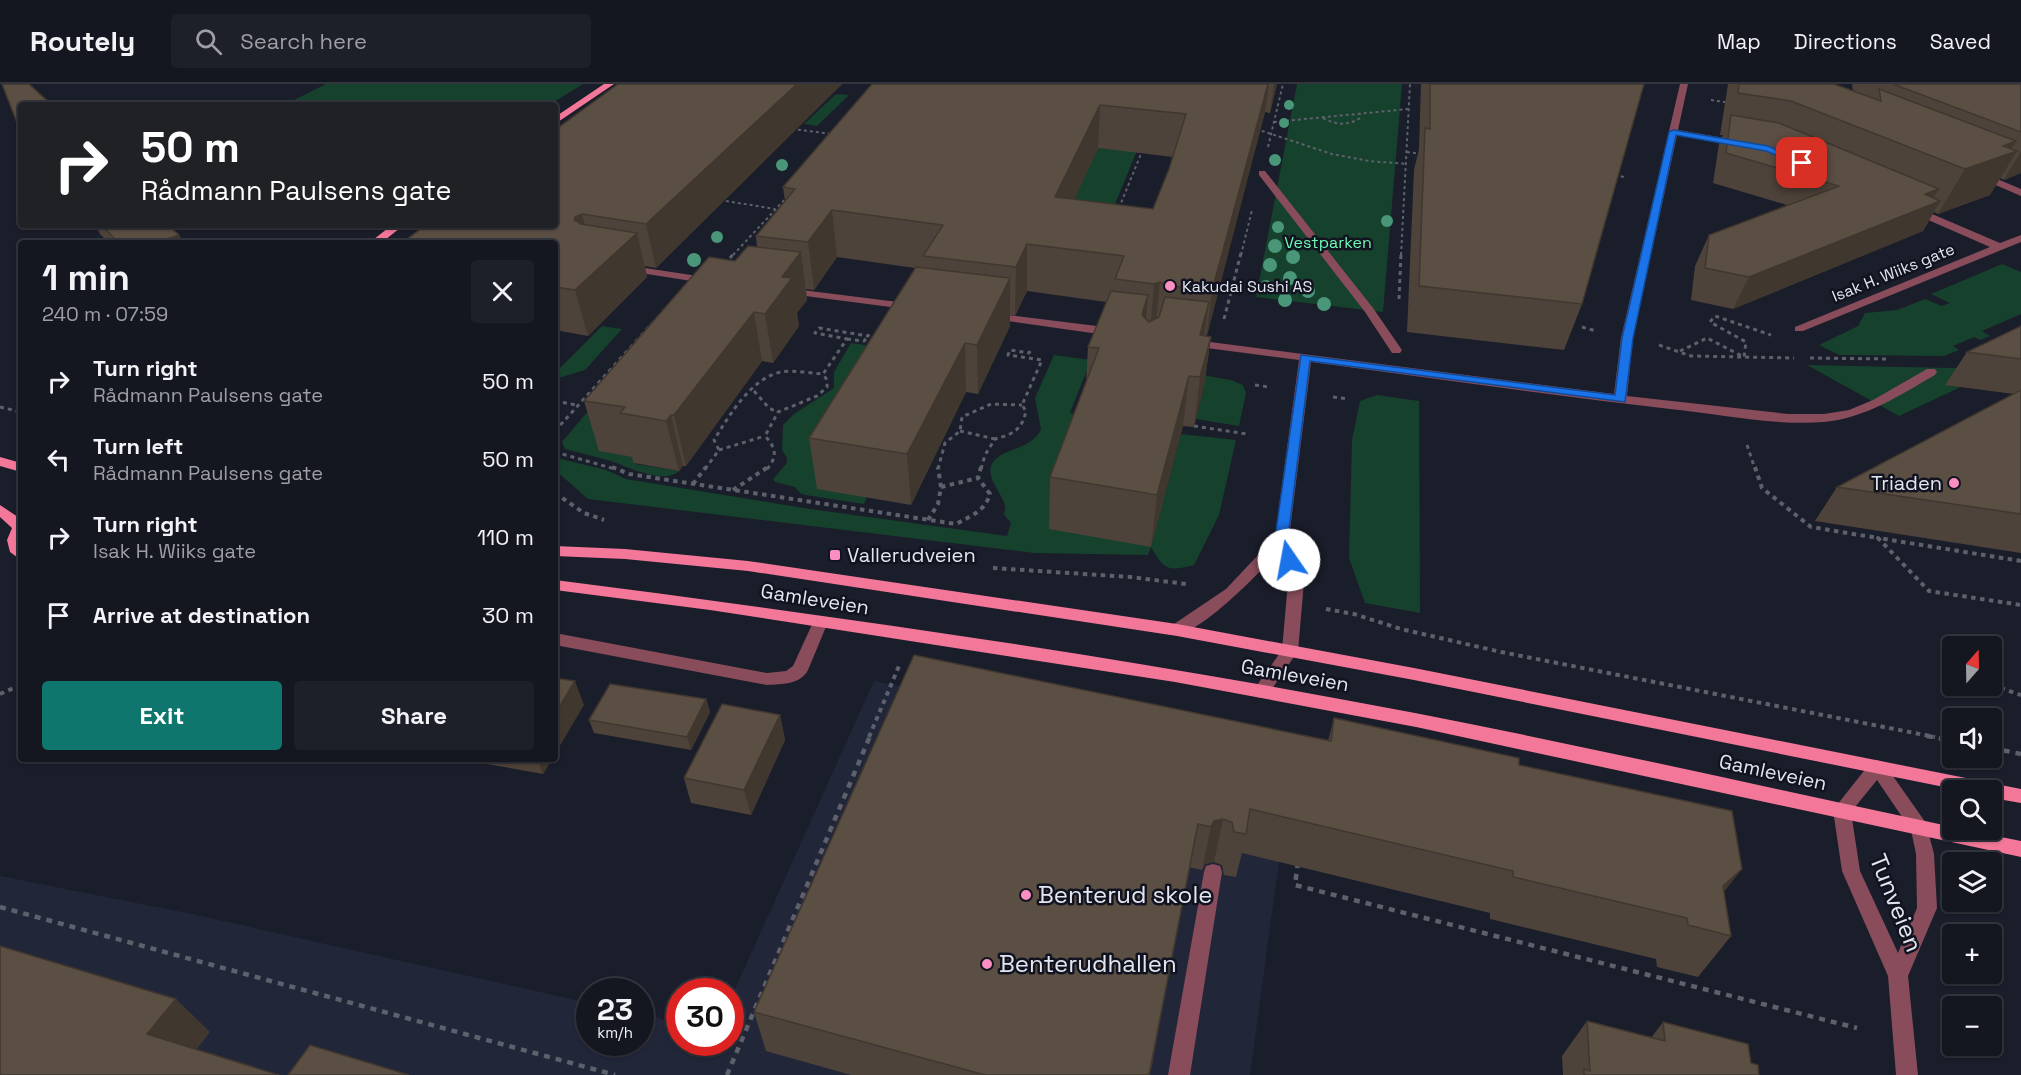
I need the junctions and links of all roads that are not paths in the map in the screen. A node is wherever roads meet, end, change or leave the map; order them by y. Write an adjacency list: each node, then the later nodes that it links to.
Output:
1 (610, 84): 3 (main road)
2 (1684, 84): 4 (street)
3 (558, 119)
4 (1673, 132): 5 (street); 25 (street)
5 (1748, 145)
6 (1262, 173): 22 (street)
7 (1974, 173): 8 (street)
8 (2021, 193)
9 (1902, 205): 13 (street, Isak H. Wiiks gate)
10 (395, 228): 12 (main road)
11 (2021, 238): 13 (street, Isak H. Wiiks gate)
12 (378, 240)
13 (2000, 247): 19 (street, Isak H. Wiiks gate)
14 (615, 266): 15 (street)
15 (728, 284)
16 (775, 289): 17 (street)
17 (929, 308)
18 (976, 314): 20 (street)
19 (1799, 329)
20 (1131, 334)
21 (1175, 340): 23 (street)
22 (1396, 350)
23 (1305, 357): 25 (street); 31 (street)
24 (1931, 372): 25 (street)
25 (1620, 399)
26 (0, 461): 27 (main road)
27 (18, 467)
28 (0, 510): 29 (main road)
29 (18, 524)
30 (18, 530): 33 (main road)
31 (1282, 538): 36 (street); 38 (street)
32 (558, 551): 36 (main road, Gamleveien)
33 (18, 553)
34 (558, 585): 35 (main road, Gamleveien)
35 (820, 622): 37 (street); 39 (main road, Gamleveien)
36 (1177, 630): 38 (main road, Gamleveien)
37 (558, 640)
38 (1290, 651): 39 (street); 40 (main road, Gamleveien)
39 (1262, 692): 44 (main road, Gamleveien)
40 (1876, 767): 41 (main road, Gamleveien); 44 (street); 45 (street, Tunveien)
41 (1942, 780)
42 (2002, 792): 43 (main road, Gamleveien)
43 (2021, 796)
44 (1842, 810): 45 (main road, Gamleveien); 48 (street, Tunveien)
45 (1920, 828): 46 (main road, Gamleveien); 48 (street, Tunveien)
46 (2021, 849)
47 (1213, 872): 49 (street)
48 (1899, 975): 50 (street, Tunveien)
49 (1179, 1075)
50 (1907, 1075)

